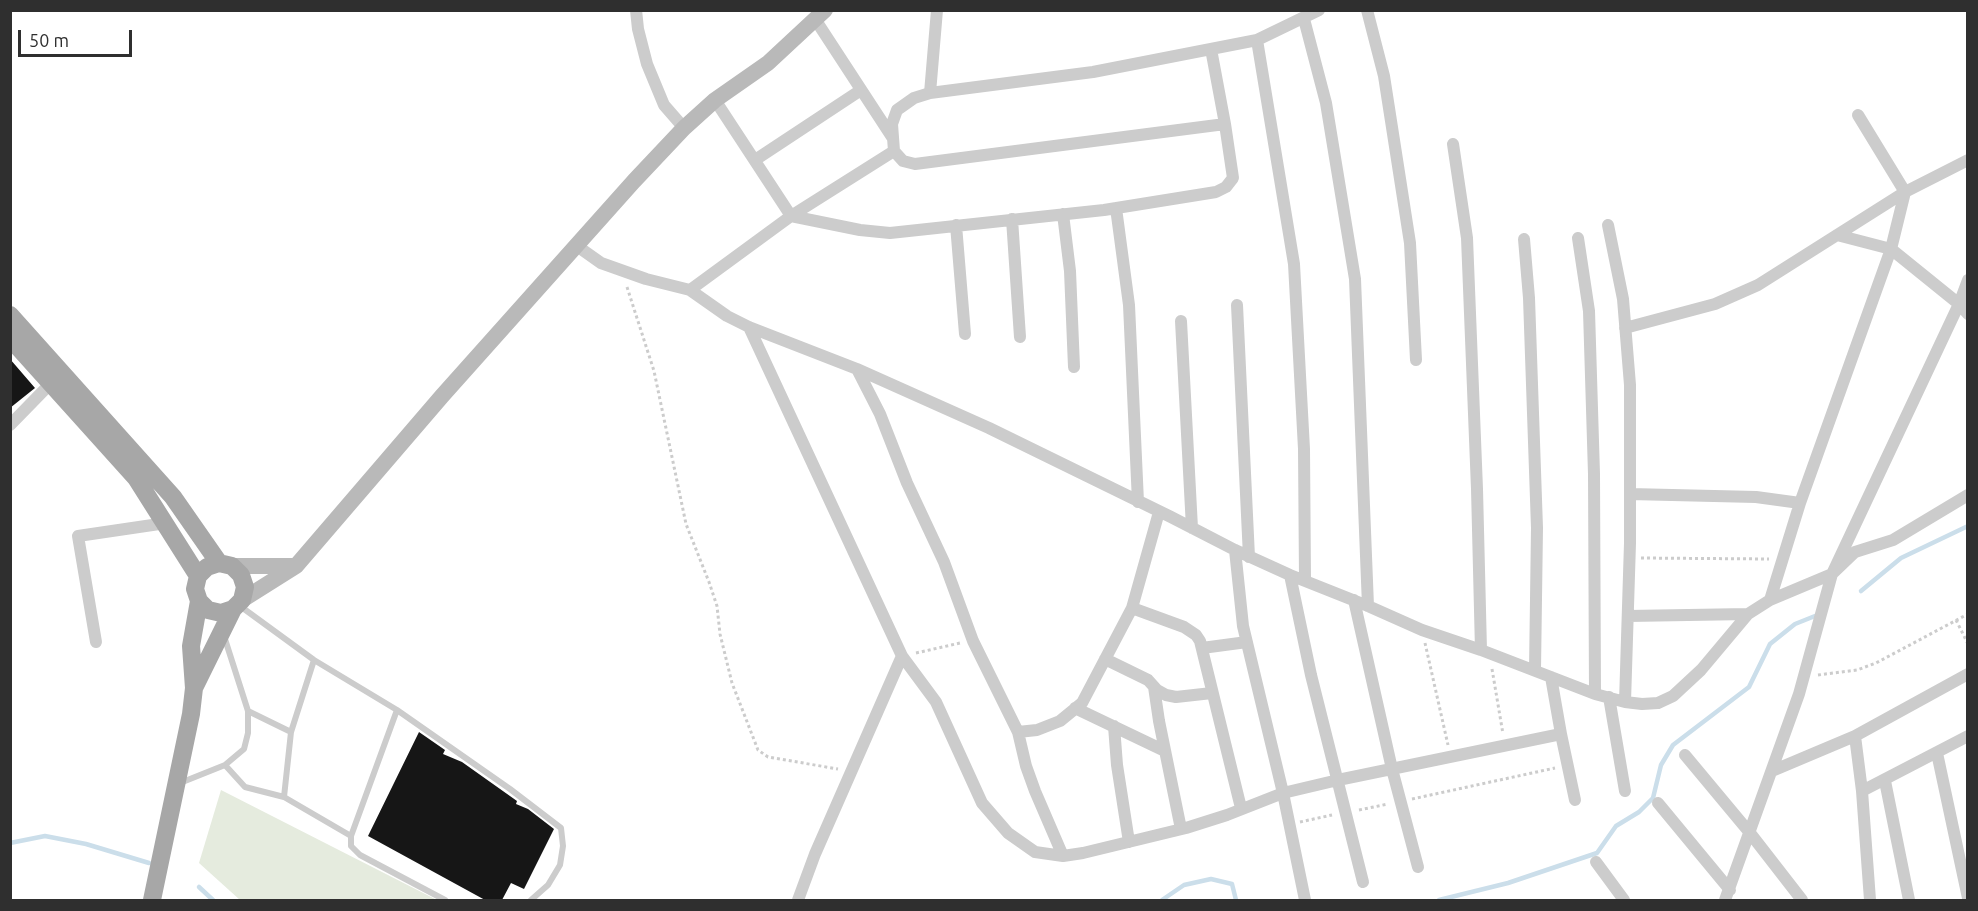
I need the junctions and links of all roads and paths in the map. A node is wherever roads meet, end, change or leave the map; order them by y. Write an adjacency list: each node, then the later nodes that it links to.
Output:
1 (636, 10): 14 (street)
2 (937, 10): 10 (street)
3 (1319, 10): 6 (street)
4 (1367, 10): 44 (street)
5 (820, 15): 9 (street); 11 (street)
6 (1304, 19): 7 (street); 70 (street)
7 (1257, 40): 8 (street); 65 (street)
8 (1211, 49): 10 (street); 13 (street)
9 (861, 90): 16 (street); 17 (street)
10 (930, 93): 16 (street)
11 (715, 100): 14 (street); 17 (street)
12 (1858, 115): 19 (street)
13 (1225, 124): 16 (street); 20 (street)
14 (684, 128): 29 (street)
15 (1453, 144): 83 (street)
16 (893, 145): 22 (street)
17 (755, 160): 22 (street)
18 (1968, 160): 19 (street)
19 (1905, 192): 26 (street); 30 (street)
20 (1116, 208): 21 (street); 51 (street)
21 (1063, 214): 23 (street); 45 (street)
22 (791, 216): 24 (street); 33 (street)
23 (1012, 219): 24 (street); 42 (street)
24 (956, 225): 41 (street)
25 (1608, 225): 40 (street)
26 (1837, 235): 30 (street); 40 (street)
27 (1578, 238): 94 (street)
28 (1524, 239): 87 (street)
29 (577, 246): 31 (street); 61 (street)
30 (1892, 249): 34 (street); 52 (street)
31 (622, 271): 33 (street); 114 (path)
32 (1968, 280): 34 (street)
33 (690, 290): 39 (street)
34 (1959, 303): 36 (street); 64 (street)
35 (1237, 305): 57 (street)
36 (1968, 314)
37 (10, 315): 60 (main road)
38 (1181, 321): 55 (street)
39 (749, 327): 46 (street); 84 (street)
40 (1625, 328): 49 (street)
41 (965, 334)
42 (1020, 337)
43 (10, 338): 47 (main road)
44 (1416, 360)
45 (1074, 367)
46 (857, 369): 51 (street); 78 (street)
47 (51, 382): 48 (street); 54 (main road)
48 (10, 425)
49 (1630, 494): 52 (street); 58 (street)
50 (1968, 495): 64 (street)
51 (1138, 502): 53 (street)
52 (1800, 503): 59 (street)
53 (1159, 512): 55 (street); 71 (street)
54 (166, 524): 63 (main road); 79 (street)
55 (1192, 528): 56 (street)
56 (1235, 550): 57 (street); 80 (street)
57 (1249, 557): 62 (street)
58 (1630, 558): 59 (path); 74 (street)
59 (1782, 561): 67 (street)
60 (225, 565): 61 (street); 63 (main road); 69 (main road)
61 (296, 566): 69 (street)
62 (1290, 575): 65 (street); 116 (street)
63 (198, 576): 68 (main road)
64 (1831, 577): 67 (street); 89 (street)
65 (1305, 580): 66 (street)
66 (1354, 600): 70 (street); 113 (street)
67 (1770, 600): 72 (street)
68 (199, 601): 69 (main road); 92 (main road)
69 (238, 604): 77 (main road); 86 (lane)
70 (1368, 606): 76 (street)
71 (1132, 608): 82 (street); 85 (street)
72 (1748, 614): 74 (street); 96 (street)
73 (1968, 614): 75 (path)
74 (1628, 616): 96 (street)
75 (1956, 620): 81 (path); 89 (path)
76 (1422, 630): 83 (street); 110 (path)
77 (223, 632): 92 (main road); 99 (lane)
78 (973, 641): 84 (path); 102 (street)
79 (96, 642)
80 (1247, 642): 82 (street); 121 (street)
81 (1968, 644)
82 (1202, 648): 93 (street)
83 (1485, 651): 87 (street); 106 (path)
84 (902, 656): 114 (street); 133 (street)
85 (1105, 659): 91 (street); 97 (street)
86 (314, 660): 98 (lane); 101 (lane)
87 (1535, 670): 90 (street)
88 (1968, 674): 104 (street)
89 (1804, 676): 115 (street)
90 (1551, 677): 94 (street); 103 (street)
91 (1154, 687): 93 (street); 107 (street)
92 (194, 688): 118 (main road)
93 (1212, 693): 126 (street)
94 (1595, 694): 95 (street)
95 (1609, 697): 96 (street); 119 (street)
96 (1625, 702)
97 (1075, 708): 100 (street); 102 (street)
98 (397, 710): 131 (lane); 141 (lane)
99 (248, 711): 101 (lane); 111 (lane)
100 (1114, 726): 107 (street); 132 (street)
101 (291, 732): 122 (lane)
102 (1018, 732): 133 (street)
103 (1561, 734): 106 (street); 112 (street)
104 (1855, 736): 115 (street); 120 (street)
105 (1968, 736): 108 (street)
106 (1505, 746): 110 (street)
107 (1165, 751): 129 (street)
108 (1937, 753): 117 (street); 138 (street)
109 (1685, 755): 130 (street)
110 (1451, 757): 113 (street)
111 (225, 765): 118 (lane); 122 (lane)
112 (1568, 765): 123 (street); 124 (path)
113 (1392, 769): 116 (street); 124 (street)
114 (851, 771): 142 (street)
115 (1772, 771): 130 (street)
116 (1338, 780): 121 (street); 127 (street)
117 (1885, 781): 120 (street); 147 (street)
118 (176, 784): 139 (main road)
119 (1625, 791)
120 (1862, 791): 146 (street)
121 (1283, 793): 126 (street); 128 (street)
122 (284, 797): 131 (lane)
123 (1575, 800)
124 (1401, 801): 127 (path); 135 (street)
125 (1658, 803): 137 (street)
126 (1241, 808): 129 (street)
127 (1346, 813): 128 (path); 136 (street)
128 (1290, 824): 143 (street)
129 (1181, 829): 132 (street)
130 (1750, 833): 137 (street); 145 (street)
131 (351, 836): 140 (lane)
132 (1129, 842): 133 (street)
133 (1063, 856)
134 (1596, 862): 144 (street)
135 (1418, 867)
136 (1363, 882)
137 (1728, 895)
138 (1968, 898)
139 (156, 899)
140 (445, 900)
141 (531, 900)
142 (799, 900)
143 (1305, 900)
144 (1624, 900)
145 (1802, 900)
146 (1870, 900)
147 (1909, 900)

